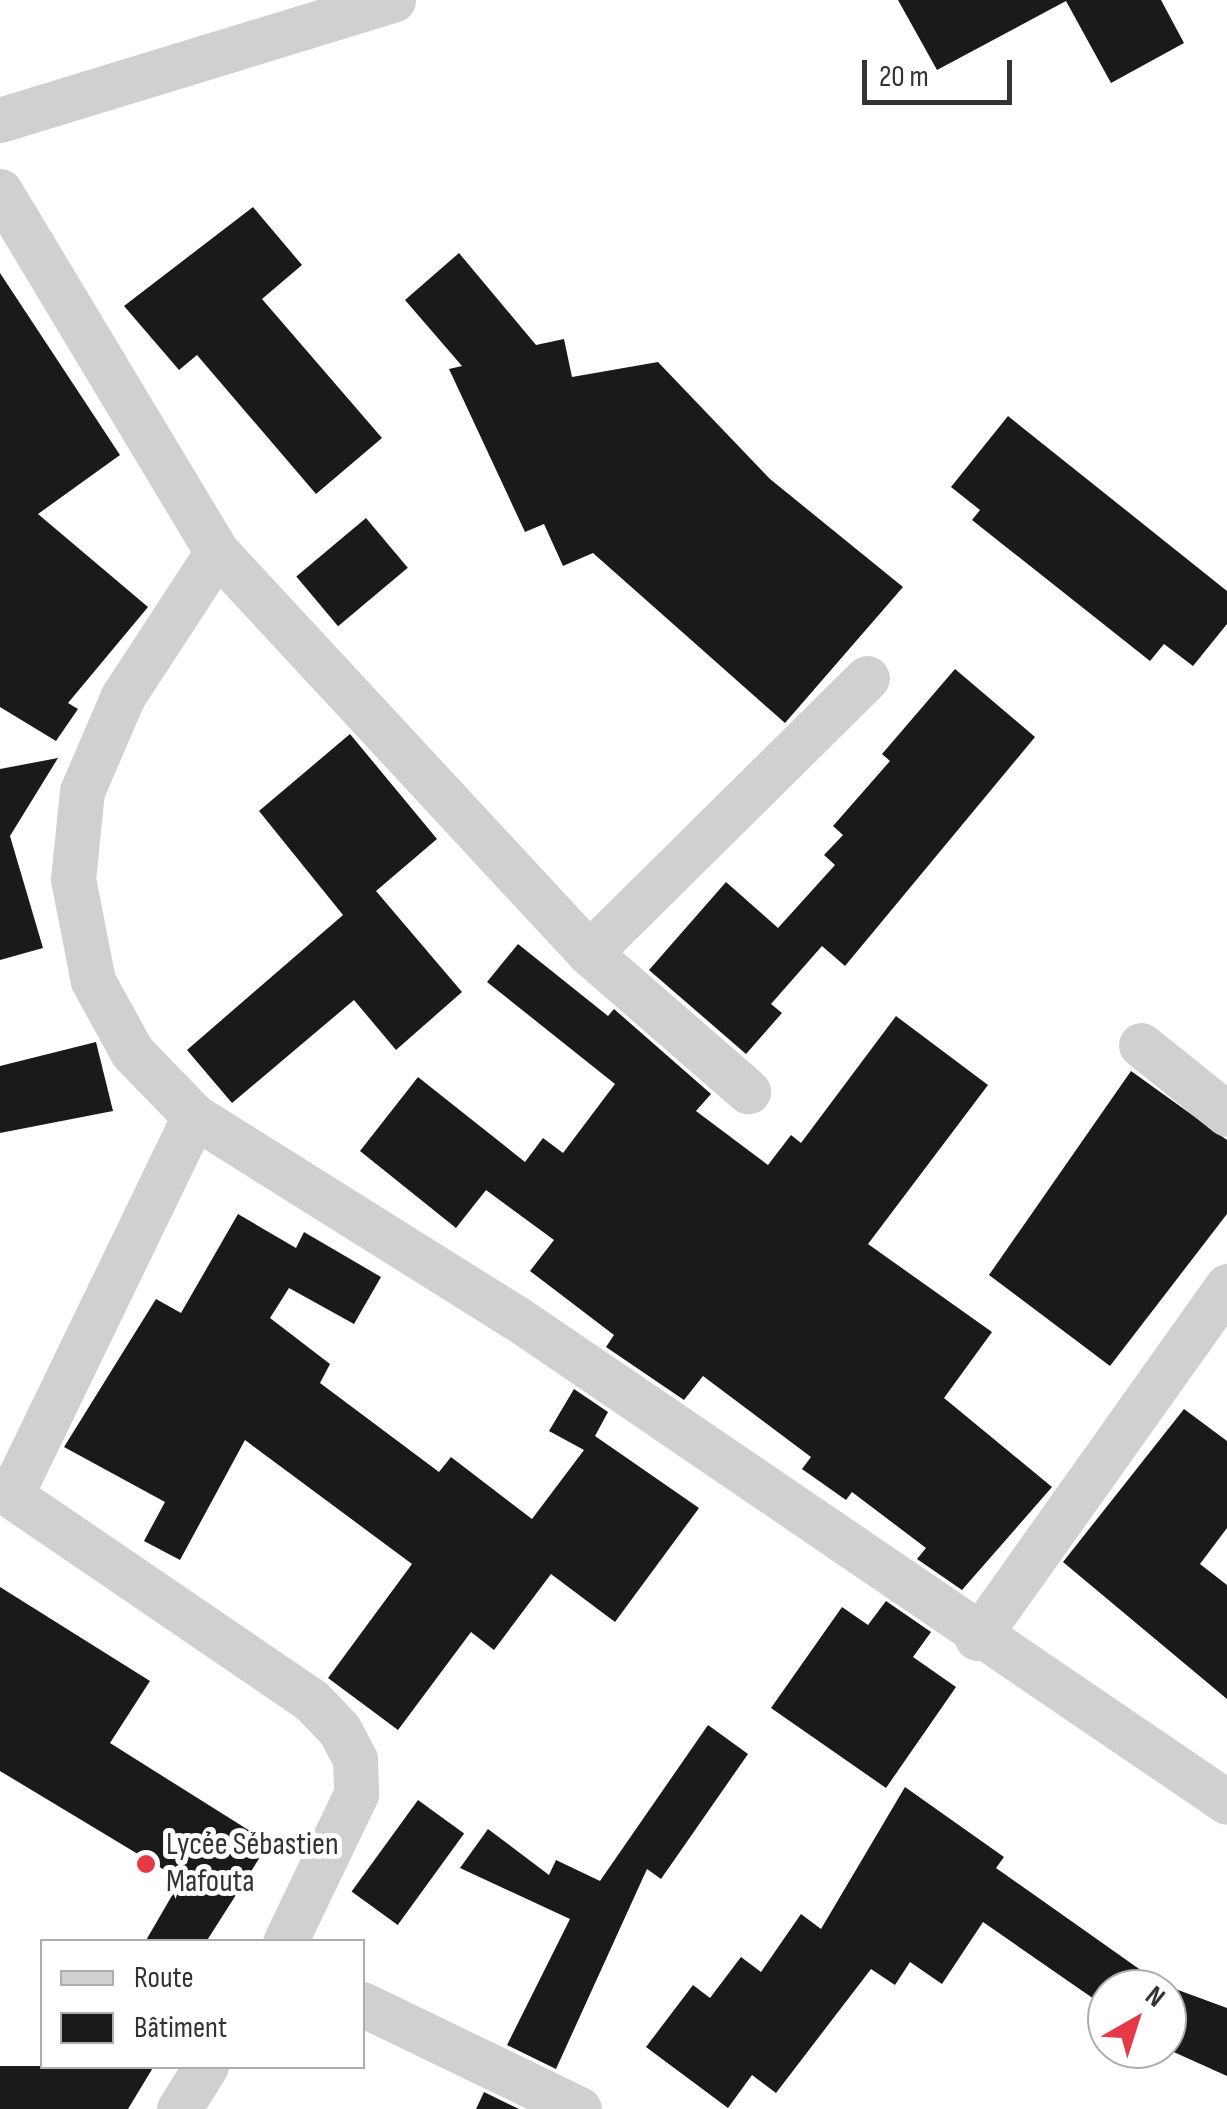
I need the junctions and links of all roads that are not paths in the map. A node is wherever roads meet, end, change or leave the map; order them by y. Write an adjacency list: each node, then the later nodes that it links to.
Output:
1 (393, 0): 2 (street)
2 (0, 120)
3 (0, 191): 4 (street)
4 (217, 552): 6 (street); 10 (street)
5 (867, 678): 6 (street)
6 (589, 953): 8 (street)
7 (1142, 1044): 9 (street)
8 (748, 1090)
9 (1227, 1114)
10 (194, 1116): 12 (street); 13 (street)
11 (1227, 1286): 13 (street)
12 (5, 1492): 15 (street)
13 (977, 1638): 14 (street)
14 (1227, 1802)
15 (286, 1939)
16 (365, 2005): 19 (street)
17 (204, 2069): 18 (street)
18 (178, 2109)
19 (578, 2109)

